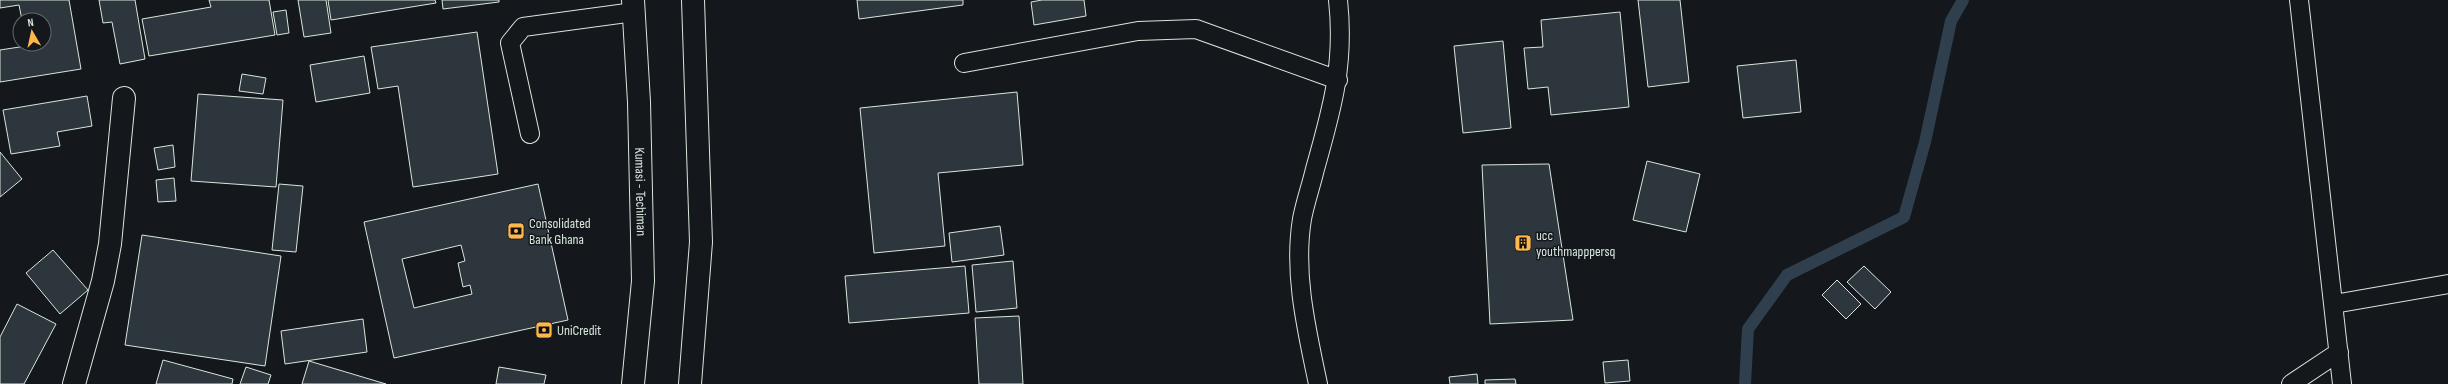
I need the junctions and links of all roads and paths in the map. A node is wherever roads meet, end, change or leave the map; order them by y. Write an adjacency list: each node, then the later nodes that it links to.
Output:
1 (694, 0): 14 (main road)
2 (1338, 0): 6 (lane)
3 (2299, 0): 10 (lane)
4 (633, 6): 8 (lane); 13 (main road, Kumasi - Techiman)
5 (964, 62): 6 (lane)
6 (1338, 80): 15 (lane)
7 (124, 98): 12 (main road)
8 (530, 134)
9 (2448, 284): 10 (lane)
10 (2334, 304): 11 (lane)
11 (2339, 352): 16 (lane); 17 (lane)
12 (74, 384)
13 (634, 384)
14 (690, 384)
15 (1318, 384)
16 (2291, 384)
17 (2342, 384)

